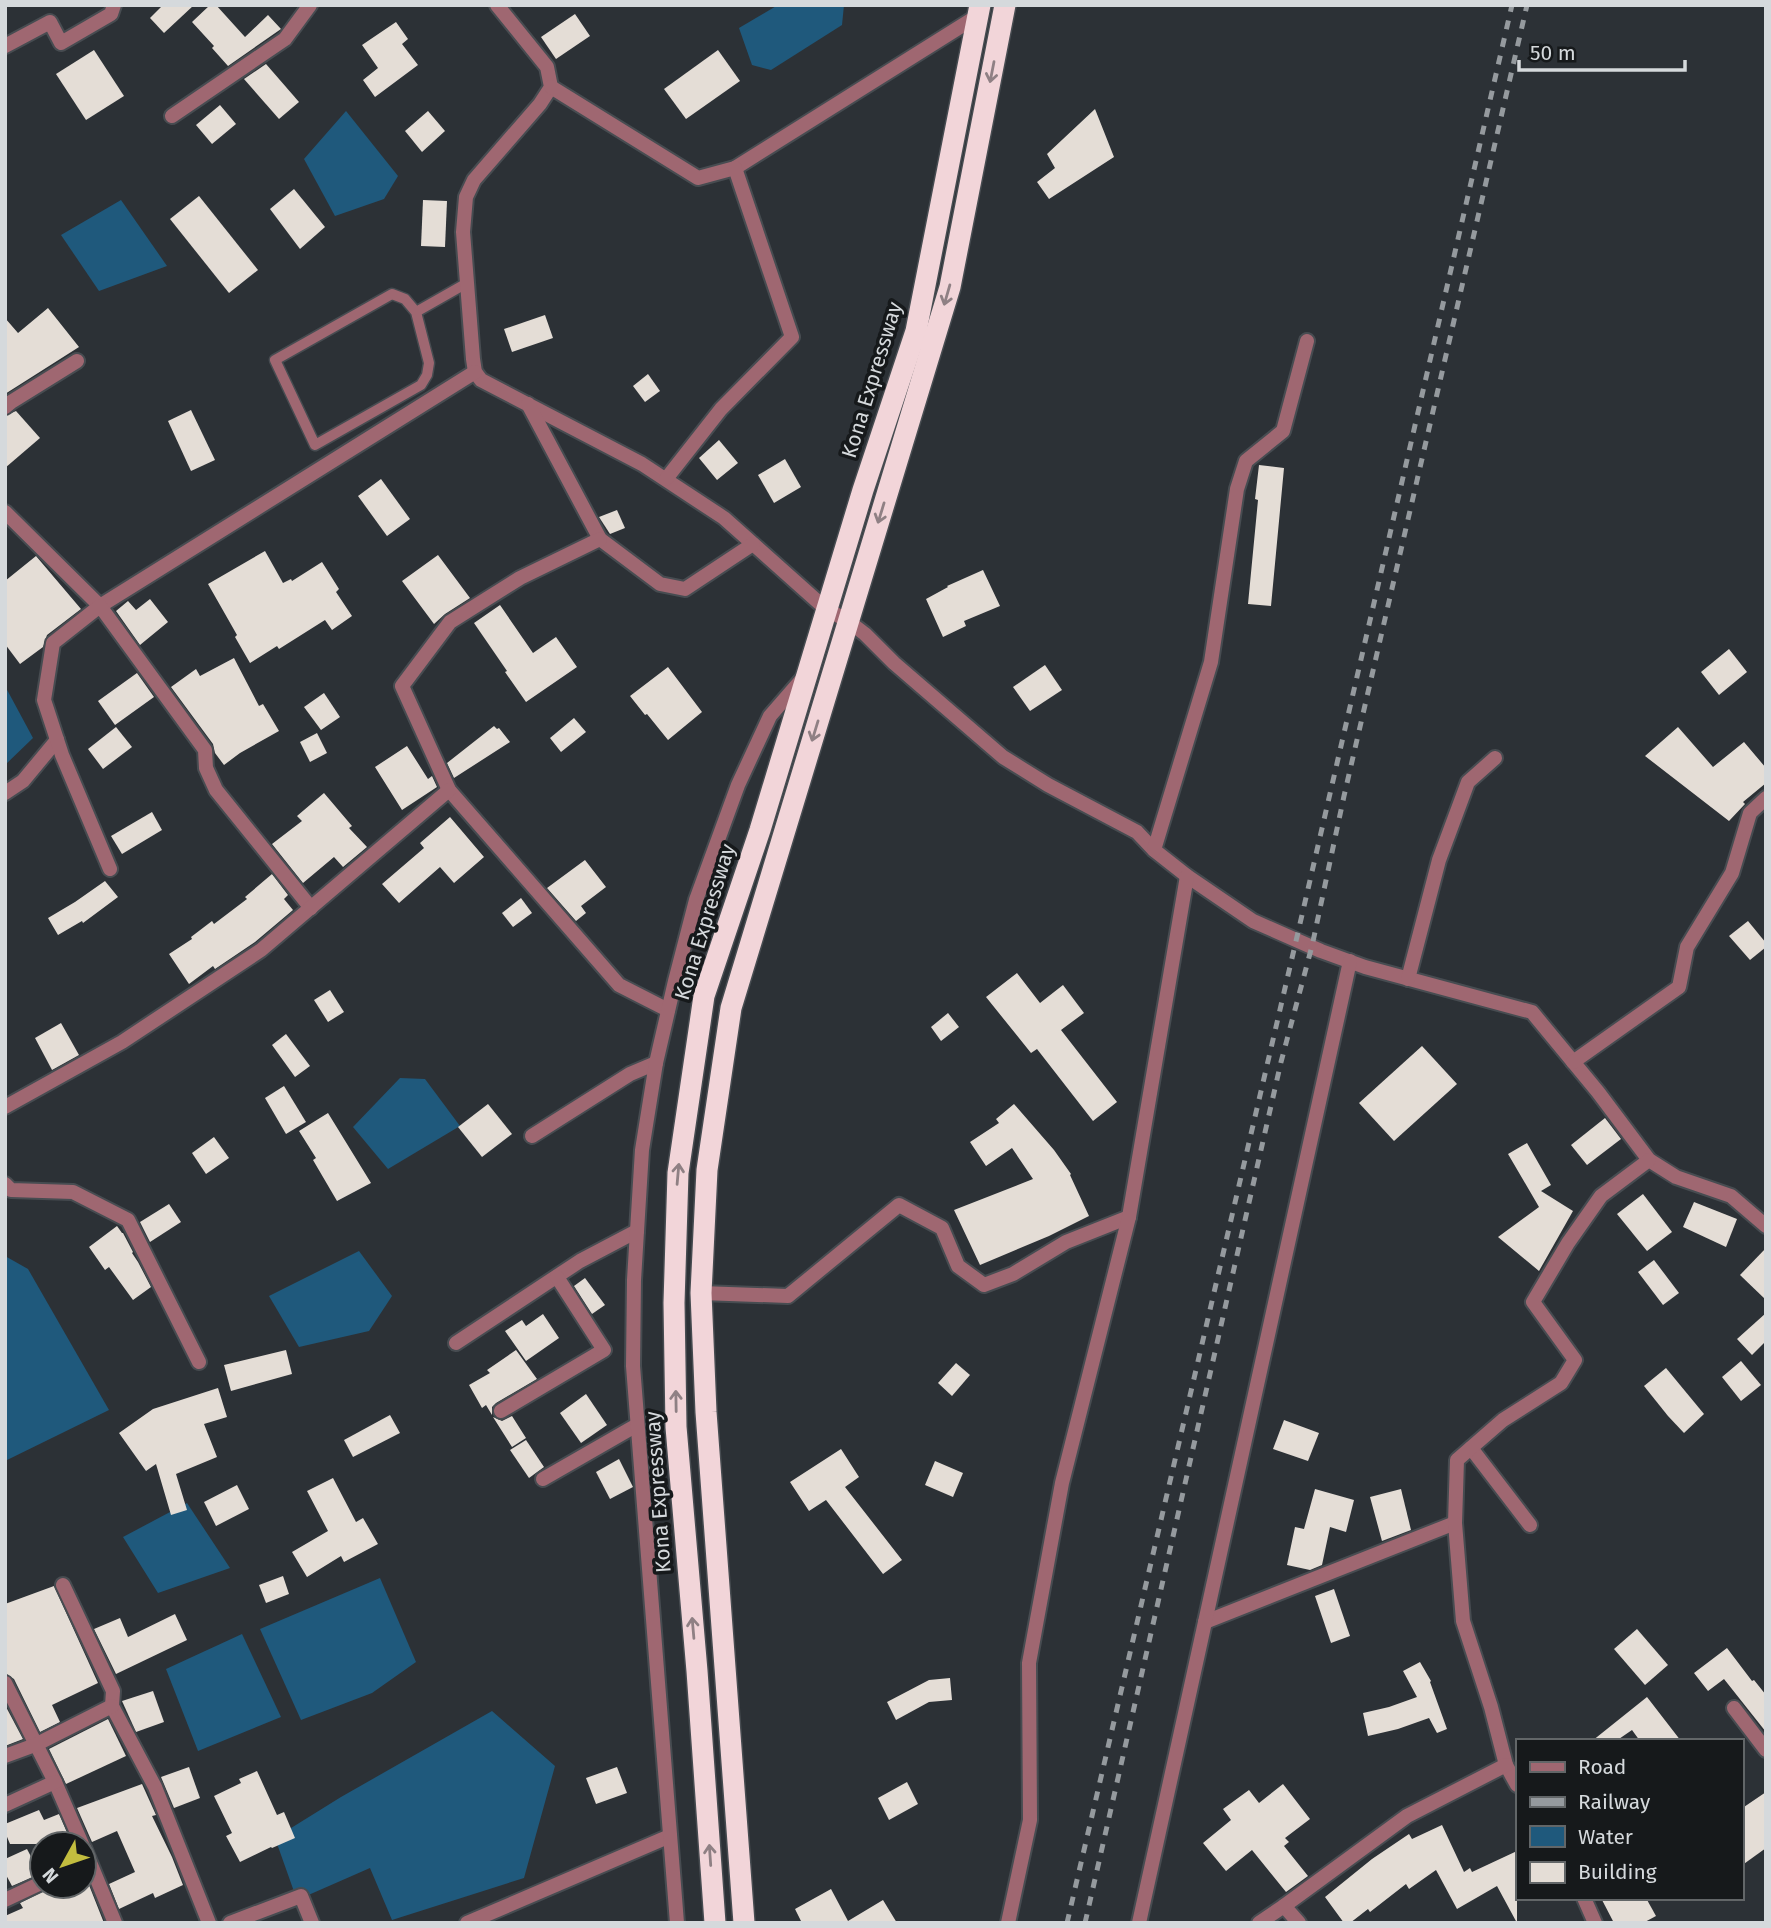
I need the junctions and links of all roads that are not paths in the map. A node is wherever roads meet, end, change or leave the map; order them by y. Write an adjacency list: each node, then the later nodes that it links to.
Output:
1 (114, 5): 6 (street)
2 (310, 5): 8 (street)
3 (497, 5): 7 (street)
4 (1005, 5): 23 (highway, one-way to 23)
5 (979, 10): 9 (street); 22 (highway, Kona Expressway)
6 (5, 46)
7 (551, 87): 9 (street); 10 (street)
8 (172, 116)
9 (735, 168): 17 (street)
10 (467, 283): 11 (lane); 14 (street)
11 (416, 312): 11 (lane)
12 (1307, 341): 30 (street)
13 (76, 361): 16 (street)
14 (475, 372): 15 (street); 21 (street)
15 (528, 404): 17 (street); 19 (street)
16 (5, 407)
17 (666, 479): 20 (street)
18 (5, 512): 21 (street)
19 (600, 539): 20 (street); 27 (street)
20 (753, 544): 22 (street)
21 (100, 606): 25 (street); 33 (street)
22 (826, 609): 23 (street); 24 (highway, Kona Expressway)
23 (848, 621): 30 (street); 47 (highway, one-way to 47)
24 (808, 671): 36 (street); 81 (highway, Kona Expressway, one-way to 24)
25 (57, 740): 28 (street); 31 (street)
26 (1495, 758): 35 (street)
27 (449, 790): 33 (street); 36 (street)
28 (5, 793)
29 (1766, 798): 37 (street)
30 (1154, 850): 32 (street)
31 (110, 869)
32 (1187, 876): 34 (street); 43 (street)
33 (311, 908): 39 (street)
34 (1350, 961): 35 (street); 57 (street)
35 (1408, 979): 37 (street)
36 (668, 1010): 38 (street)
37 (1573, 1062): 41 (street)
38 (656, 1063): 40 (street); 45 (street)
39 (5, 1107)
40 (532, 1136)
41 (1649, 1160): 44 (street); 52 (street)
42 (5, 1184): 49 (street)
43 (1129, 1217): 47 (street); 83 (street)
44 (1766, 1226)
45 (637, 1231): 46 (street); 51 (street)
46 (557, 1276): 48 (street); 50 (street)
47 (701, 1293): 82 (highway)
48 (456, 1343)
49 (199, 1362)
50 (501, 1411)
51 (637, 1425): 53 (street); 69 (street)
52 (1471, 1448): 54 (street); 55 (street)
53 (543, 1479)
54 (1455, 1523): 57 (street); 64 (street)
55 (1530, 1525)
56 (63, 1586): 59 (street)
57 (1205, 1622): 84 (street)
58 (5, 1683): 61 (street)
59 (111, 1706): 61 (street); 76 (street)
60 (1734, 1708): 62 (street)
61 (35, 1745): 63 (street); 65 (street)
62 (1766, 1751)
63 (5, 1756)
64 (1506, 1765): 66 (street); 74 (street)
65 (55, 1782): 67 (street); 68 (street)
66 (1516, 1783)
67 (5, 1805)
68 (76, 1830)
69 (670, 1836): 79 (street); 80 (street)
70 (98, 1882): 75 (street)
71 (28, 1889): 72 (street)
72 (5, 1900)
73 (1585, 1900): 87 (street)
74 (1284, 1906): 85 (street); 86 (street)
75 (115, 1923)
76 (209, 1923)
77 (230, 1923): 78 (street)
78 (312, 1923)
79 (467, 1923)
80 (677, 1923)
81 (715, 1923)
82 (744, 1923)
83 (1008, 1923)
84 (1139, 1923)
85 (1259, 1923)
86 (1299, 1923)
87 (1595, 1923)

